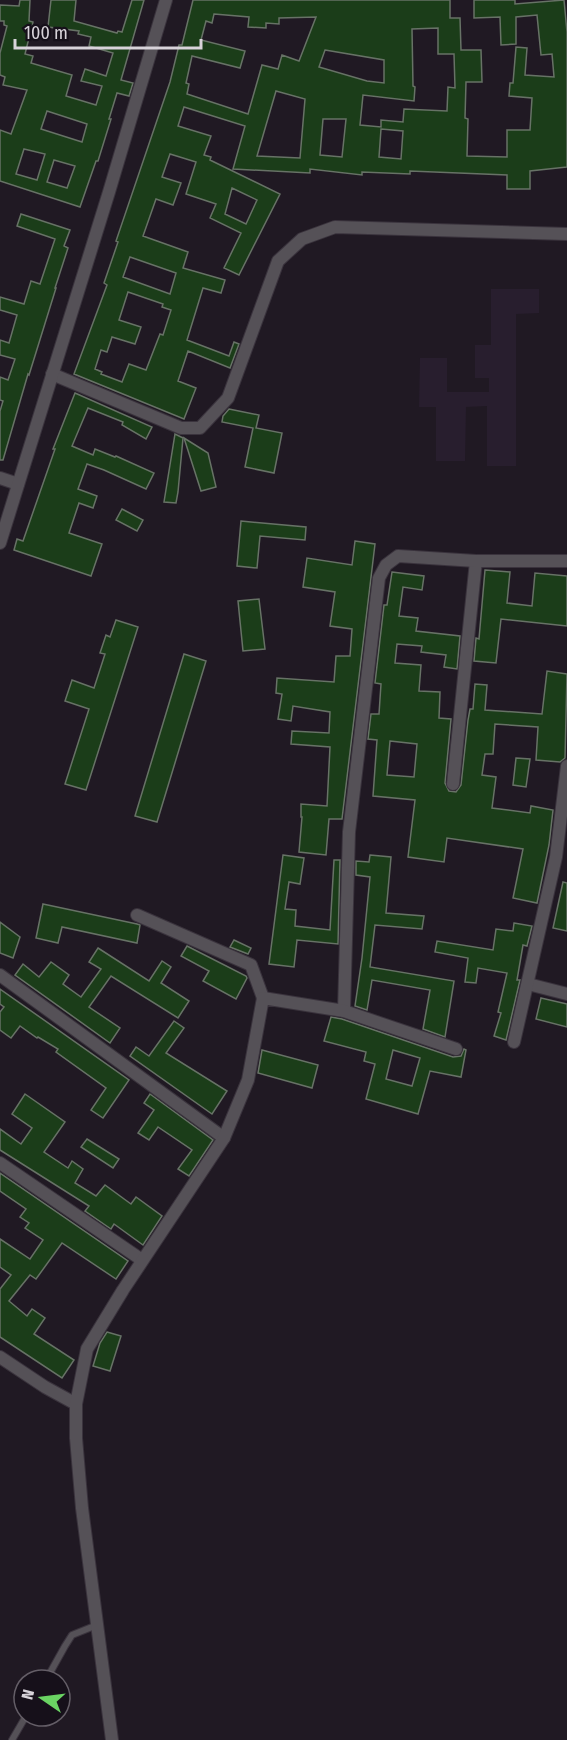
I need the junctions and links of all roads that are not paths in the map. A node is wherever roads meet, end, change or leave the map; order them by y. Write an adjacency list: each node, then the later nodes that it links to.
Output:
1 (166, 0): 3 (street)
2 (567, 234): 3 (street)
3 (52, 374): 5 (street)
4 (0, 478): 5 (street)
5 (18, 484): 6 (street)
6 (0, 543)
7 (476, 561): 8 (street); 10 (street); 17 (street)
8 (567, 561)
9 (567, 766): 11 (street)
10 (453, 784)
11 (561, 858): 14 (street)
12 (137, 915): 16 (street)
13 (0, 975): 20 (street)
14 (528, 984): 15 (street); 18 (street)
15 (567, 994)
16 (263, 998): 17 (street); 20 (street)
17 (344, 1011): 19 (street)
18 (514, 1042)
19 (456, 1049)
20 (224, 1138): 22 (street)
21 (0, 1163): 22 (street)
22 (142, 1260): 24 (street)
23 (0, 1357): 24 (street)
24 (76, 1404): 25 (street)
25 (93, 1627): 26 (lane); 27 (street)
26 (52, 1668)
27 (112, 1740)

